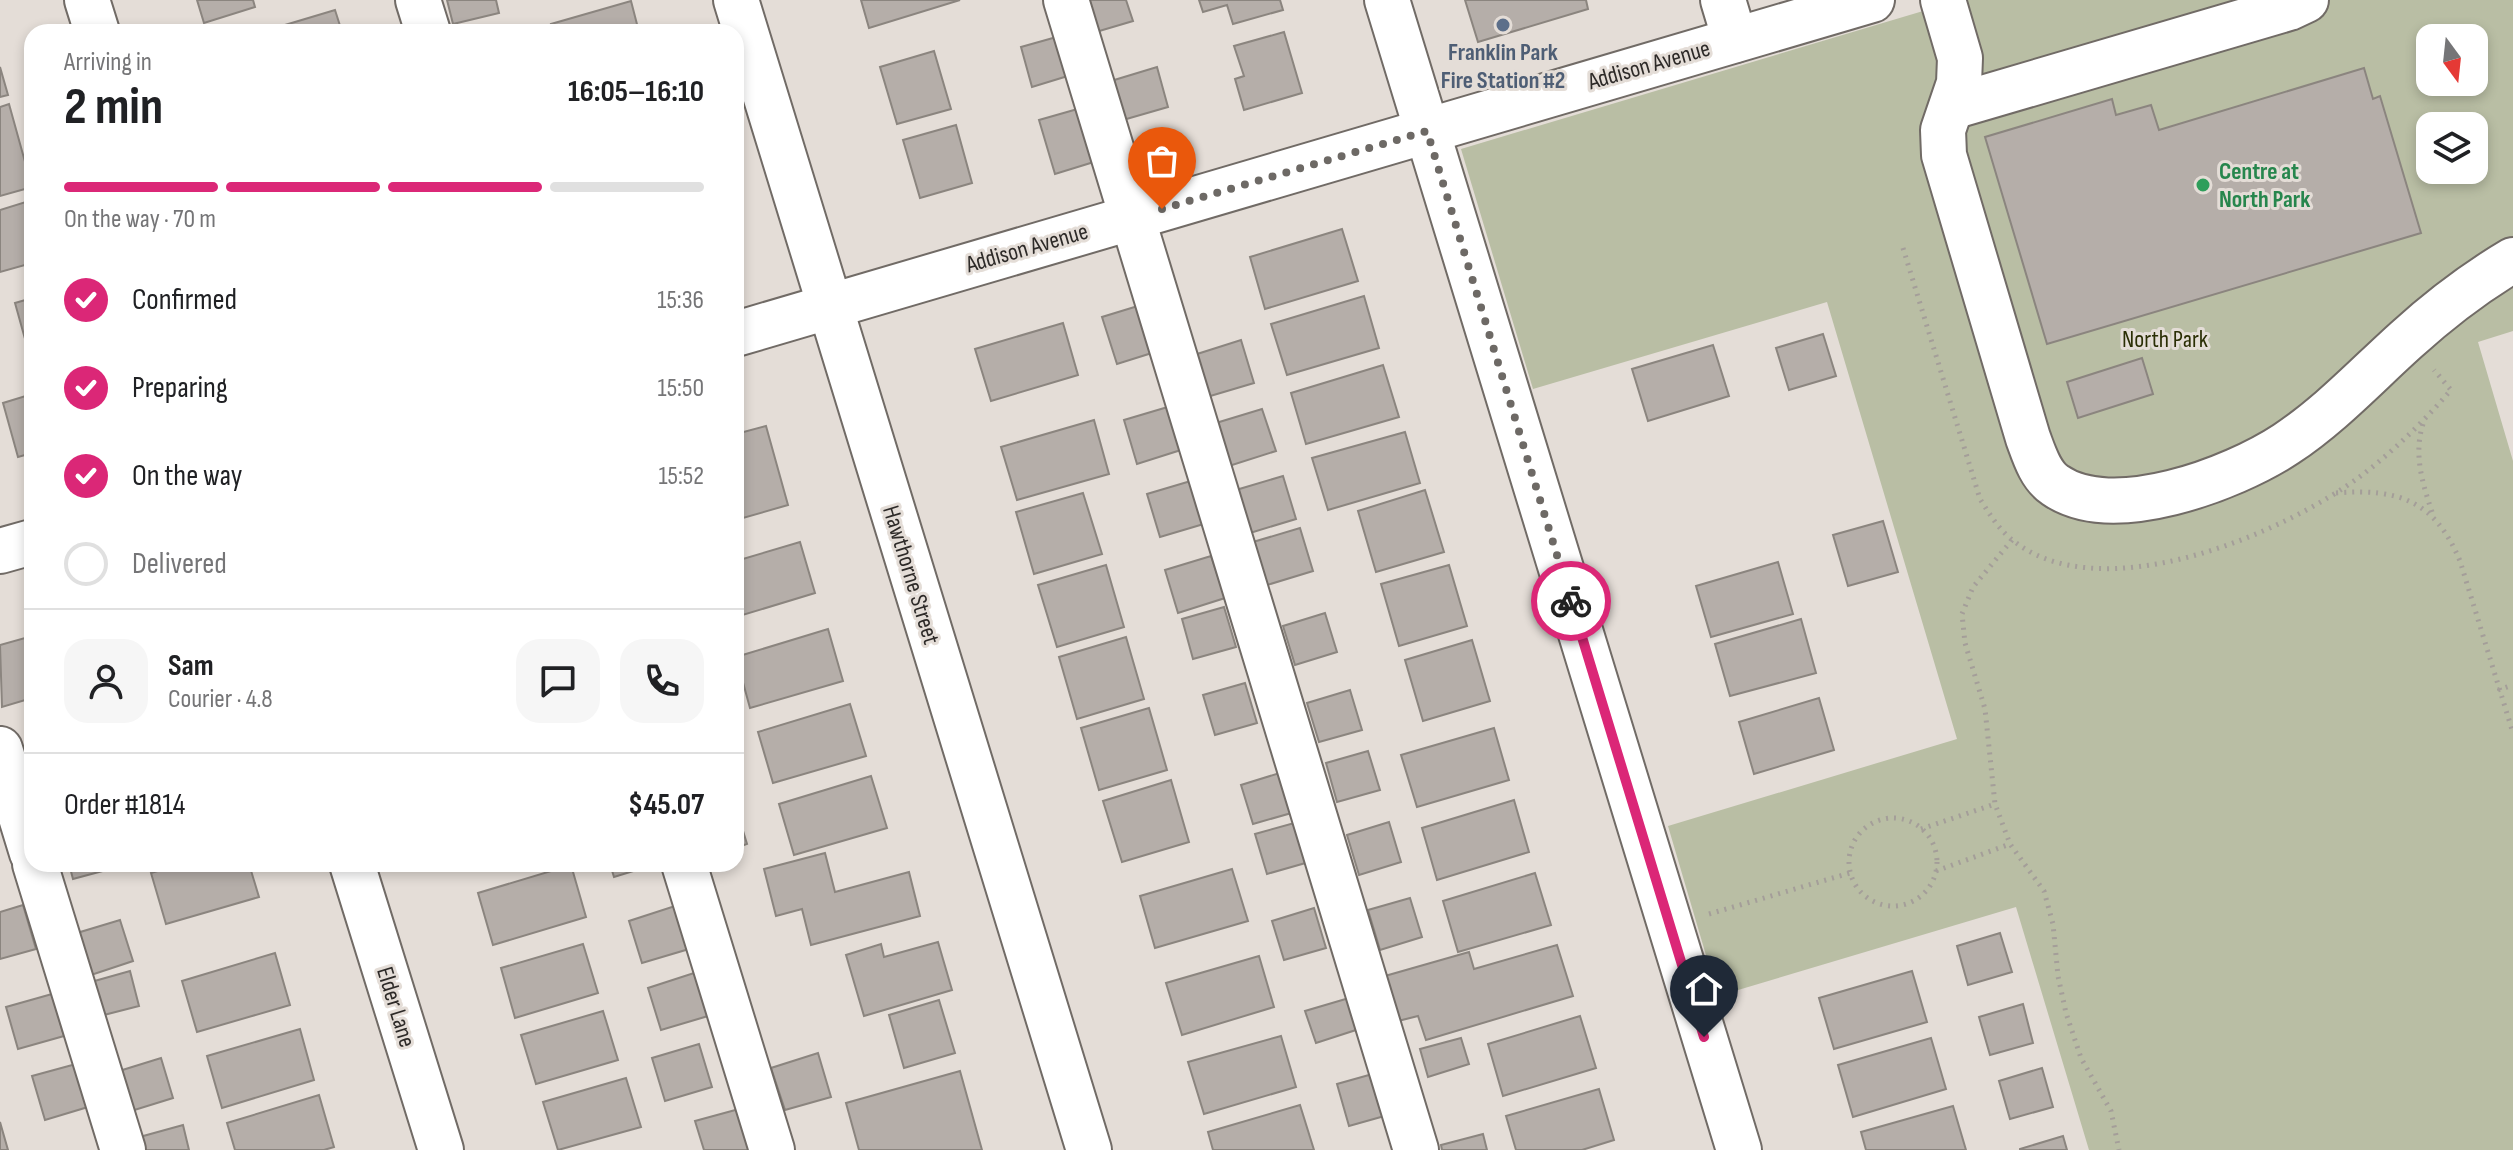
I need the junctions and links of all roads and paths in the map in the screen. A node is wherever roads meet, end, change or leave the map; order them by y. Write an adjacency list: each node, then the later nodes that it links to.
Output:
1 (87, 0): 10 (street)
2 (418, 0): 11 (street)
3 (736, 0): 12 (street, Hawthorne Street)
4 (1066, 0): 16 (street)
5 (1387, 0): 15 (street)
6 (1872, 0): 9 (street, Addison Avenue)
7 (1943, 0): 14 (street)
8 (2306, 0): 14 (street)
9 (1729, 20): 15 (street, Addison Avenue)
10 (94, 24)
11 (426, 24)
12 (743, 24)
13 (744, 27): 18 (street, Hawthorne Street)
14 (1952, 107): 17 (street)
15 (1427, 131): 16 (street, Addison Avenue); 39 (street)
16 (1132, 218): 18 (street, Addison Avenue); 44 (street)
17 (2513, 260)
18 (828, 307): 19 (street, Addison Avenue); 43 (street, Hawthorne Street)
19 (744, 332)
20 (2424, 420): 22 (path)
21 (2335, 493): 22 (path)
22 (2434, 516): 27 (path)
23 (2012, 540): 30 (path)
24 (24, 544): 25 (street)
25 (0, 551)
26 (2513, 685): 27 (path)
27 (2498, 690): 28 (path)
28 (2513, 733)
29 (0, 749): 31 (street)
30 (1995, 804): 32 (path); 33 (path)
31 (24, 827)
32 (1921, 829): 34 (path); 38 (path)
33 (2010, 844): 34 (path); 46 (path)
34 (1936, 871): 38 (path)
35 (37, 872): 40 (street)
36 (354, 872): 41 (street, Elder Lane)
37 (686, 872): 42 (street)
38 (1850, 873): 39 (path)
39 (1670, 925): 45 (street)
40 (123, 1150)
41 (441, 1150)
42 (772, 1150)
43 (1089, 1150)
44 (1416, 1150)
45 (1739, 1150)
46 (2119, 1150)

